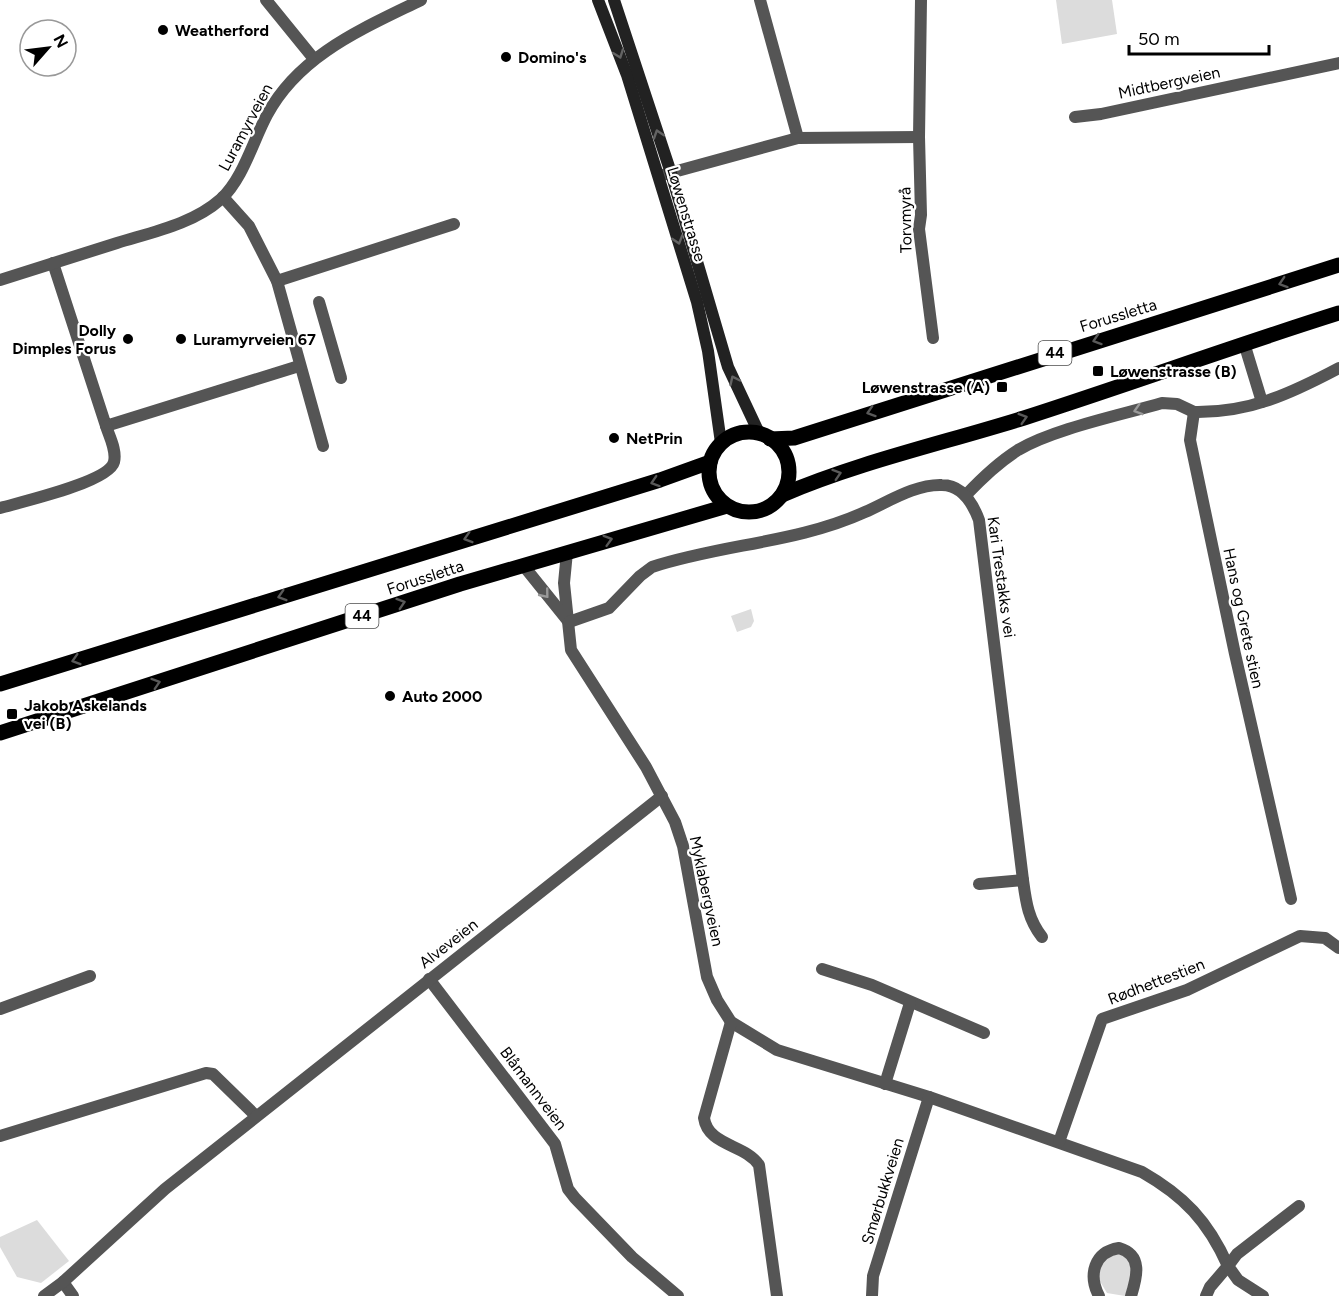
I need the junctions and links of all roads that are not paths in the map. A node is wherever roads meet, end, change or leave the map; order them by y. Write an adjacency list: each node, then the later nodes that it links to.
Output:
1 (266, 0): 7 (street)
2 (421, 0): 7 (street, Luramyrveien)
3 (598, 0): 12 (main road, Løwenstrasse, one-way to 12)
4 (614, 0): 12 (main road, Løwenstrasse, one-way to 4)
5 (760, 0): 11 (street)
6 (921, 0): 10 (street, Torvmyrå)
7 (314, 59): 13 (street, Luramyrveien)
8 (1339, 63): 9 (street, Midtbergveien)
9 (1075, 117)
10 (919, 136): 11 (street); 21 (street, Torvmyrå)
11 (798, 138): 12 (street)
12 (665, 175): 29 (main road, Løwenstrasse, one-way to 12); 30 (main road, Løwenstrasse, one-way to 30)
13 (223, 197): 15 (street, Luramyrveien); 18 (street, Luramyrveien)
14 (454, 224): 18 (street)
15 (53, 263): 17 (street, Luramyrveien); 28 (street)
16 (1339, 265): 29 (main road, Forussletta / 44, one-way to 29)
17 (0, 280)
18 (277, 281): 23 (street, Luramyrveien)
19 (319, 302): 25 (street)
20 (1339, 313): 22 (main road, 44)
21 (933, 338)
22 (1244, 343): 26 (street); 33 (main road, 44, one-way to 22)
23 (299, 366): 28 (street); 31 (street, Luramyrveien)
24 (1339, 368): 26 (street)
25 (341, 378)
26 (1262, 402): 27 (street)
27 (1194, 412): 34 (street, one-way to 34); 45 (street, Hans og Grete stien)
28 (106, 426): 36 (street)
29 (765, 436): 30 (main road, 44); 33 (main road)
30 (721, 443): 32 (main road)
31 (323, 446)
32 (710, 462): 35 (main road); 40 (main road, Forussletta, one-way to 40)
33 (782, 495): 35 (main road, 44)
34 (966, 495): 39 (street); 43 (street, Kari Trestakks vei)
35 (726, 506): 37 (main road, Forussletta / 44, one-way to 35)
36 (0, 508)
37 (567, 552): 38 (main road, Forussletta / 44); 39 (street, Myklabergveien)
38 (523, 565): 39 (street, one-way to 39); 41 (main road, Forussletta / 44, one-way to 38)
39 (569, 622): 42 (street, Myklabergveien)
40 (0, 684)
41 (0, 733)
42 (662, 796): 50 (street, Alveveien); 53 (street, Myklabergveien)
43 (1023, 880): 44 (street); 46 (street, Kari Trestakks vei)
44 (979, 884)
45 (1291, 899)
46 (1042, 937)
47 (1339, 948): 59 (street, Rødhettestien)
48 (822, 969): 51 (street)
49 (90, 976): 52 (street)
50 (429, 979): 57 (street, Alveveien); 65 (street, Blåmannveien)
51 (910, 1003): 54 (street); 55 (street)
52 (0, 1009)
53 (731, 1022): 55 (street, Myklabergveien); 66 (street)
54 (984, 1033)
55 (885, 1084): 56 (street, Myklabergveien)
56 (929, 1097): 59 (street, Myklabergveien); 67 (street, Smørbukkveien)
57 (256, 1116): 58 (street); 62 (street, Alveveien)
58 (0, 1136)
59 (1059, 1142): 61 (street, Myklabergveien)
60 (1299, 1206): 61 (street)
61 (1228, 1266): 70 (street); 71 (street, Myklabergveien)
62 (63, 1282): 63 (street, Alveveien); 64 (street)
63 (44, 1296)
64 (73, 1296)
65 (678, 1296)
66 (777, 1296)
67 (872, 1296)
68 (1099, 1296): 69 (street)
69 (1131, 1296)
70 (1206, 1296)
71 (1263, 1296)

